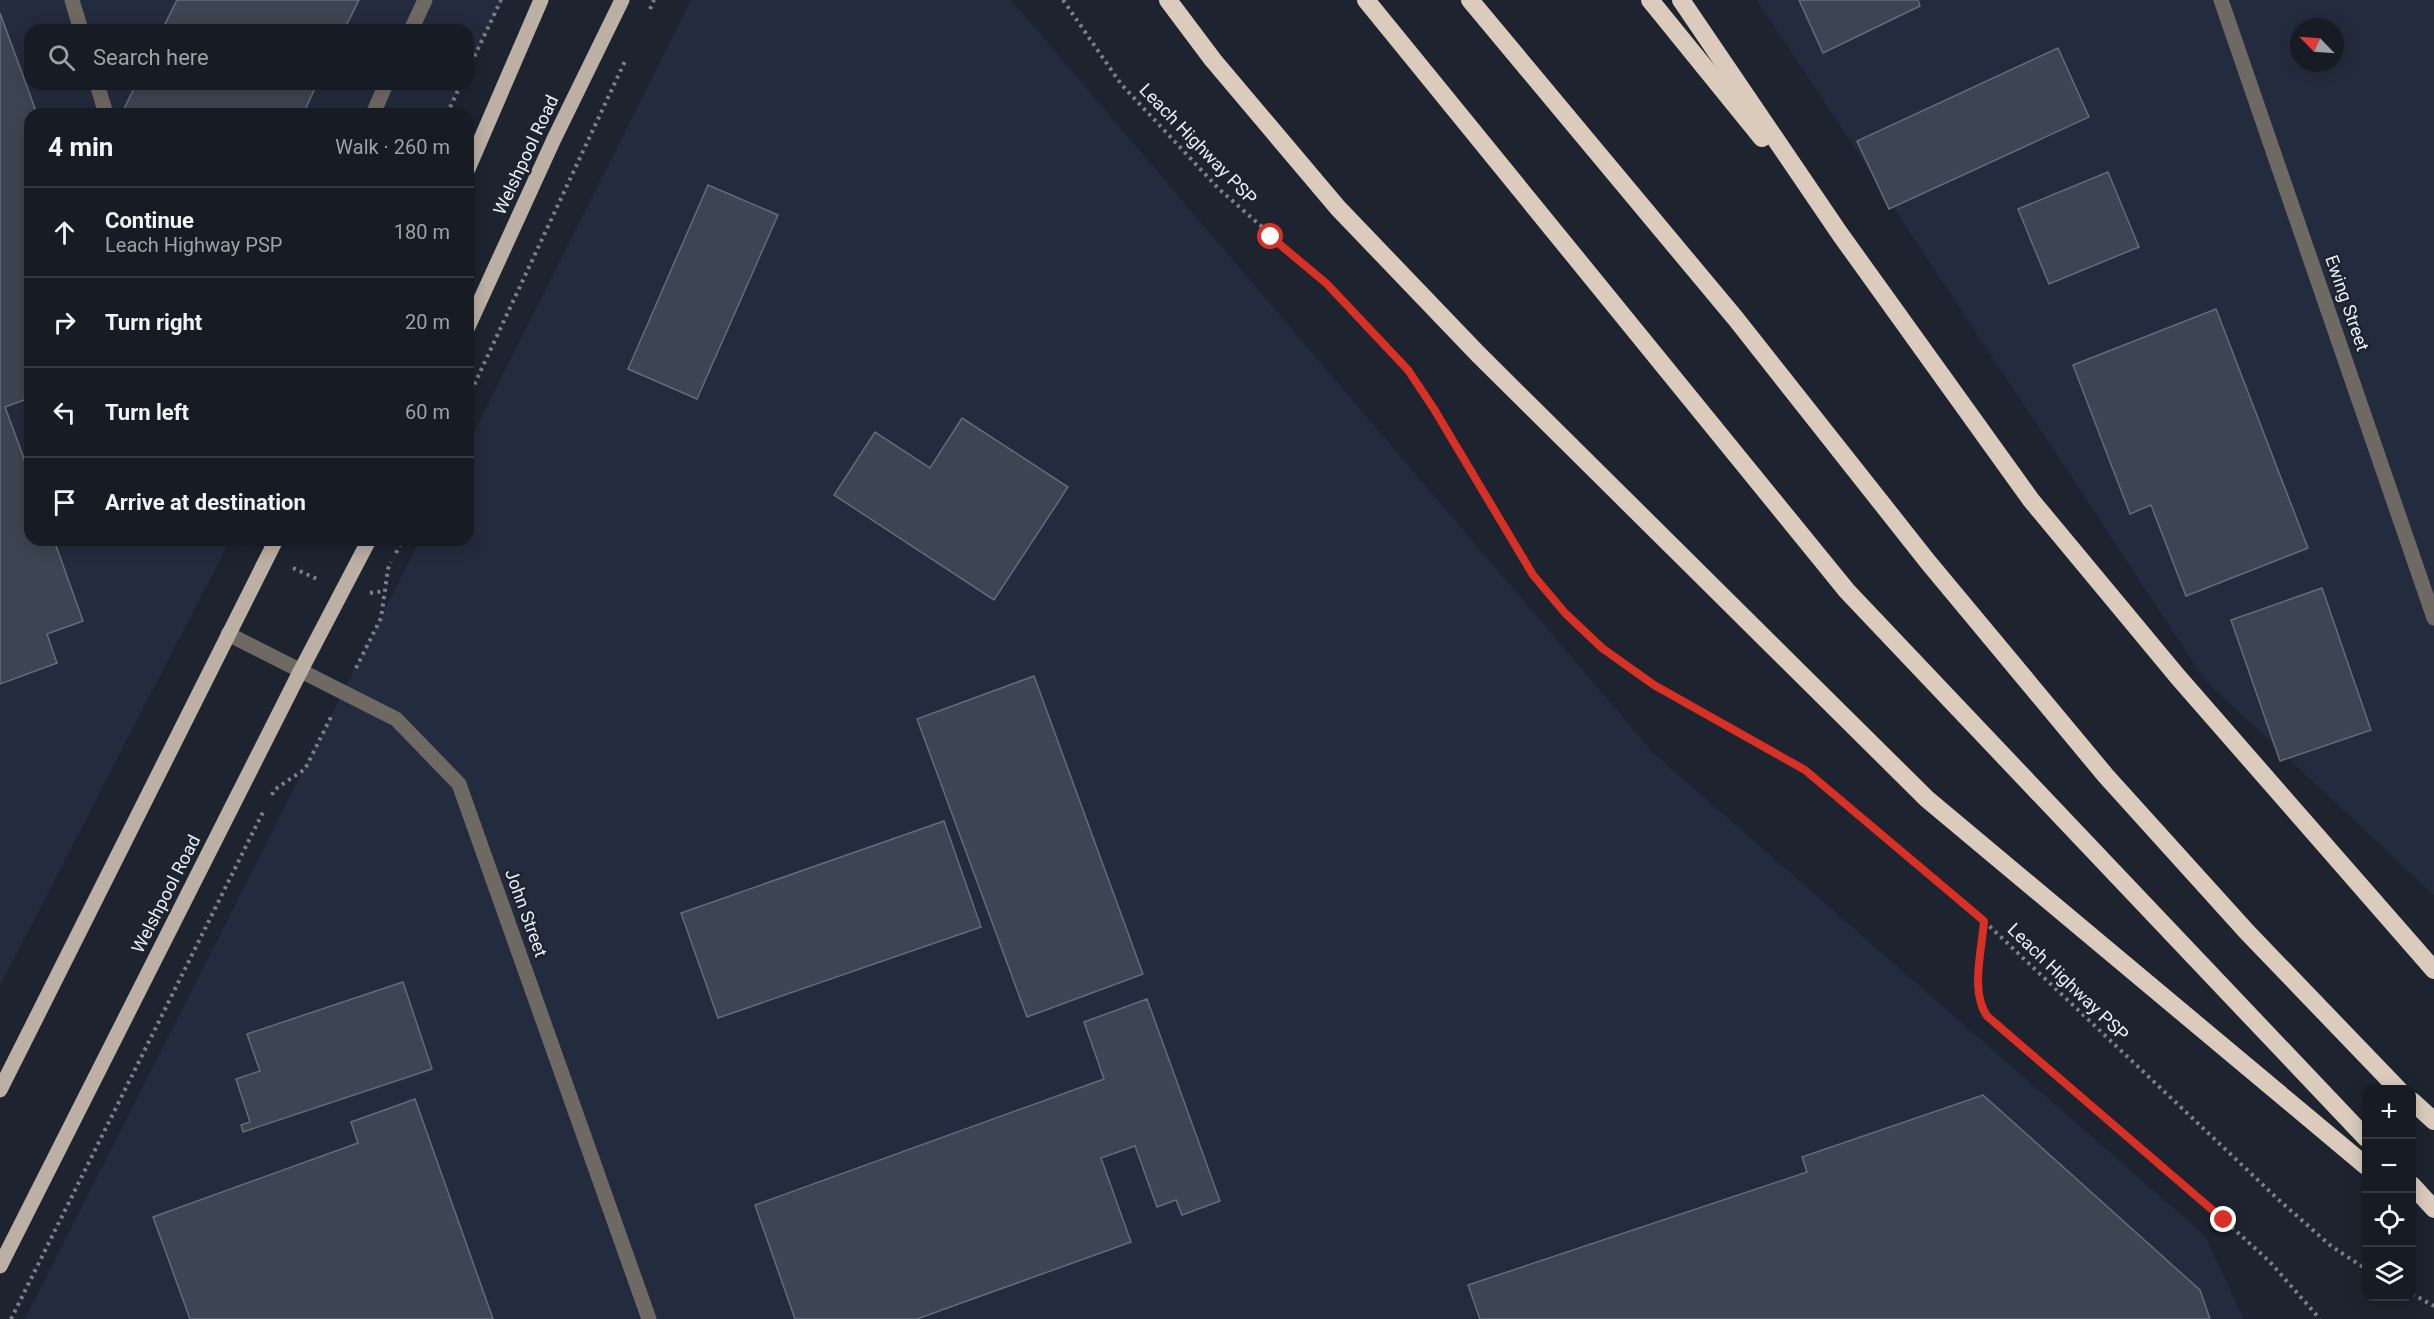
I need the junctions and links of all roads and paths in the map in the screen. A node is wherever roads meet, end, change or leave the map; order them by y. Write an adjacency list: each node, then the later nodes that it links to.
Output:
1 (72, 0): 15 (street)
2 (425, 0): 16 (street)
3 (501, 0): 18 (path)
4 (541, 0): 25 (main road)
5 (622, 0): 27 (main road, Welshpool Road)
6 (654, 0): 14 (path)
7 (1063, 0): 42 (path, Leach Highway PSP)
8 (1168, 0): 49 (highway)
9 (1366, 0): 48 (highway)
10 (1470, 0): 44 (highway)
11 (1650, 0): 26 (highway)
12 (1681, 0): 26 (highway)
13 (2221, 0): 36 (street, Ewing Street)
14 (649, 10)
15 (79, 24)
16 (414, 24)
17 (630, 51): 28 (path)
18 (474, 57)
19 (99, 90): 22 (street)
20 (384, 90): 23 (street)
21 (458, 90): 24 (path)
22 (103, 108)
23 (376, 108)
24 (450, 108)
25 (474, 155)
26 (1840, 234): 43 (highway)
27 (474, 314)
28 (474, 385)
29 (245, 546): 33 (path)
30 (273, 546): 33 (main road)
31 (366, 546): 34 (main road, Welshpool Road)
32 (399, 546): 35 (path)
33 (267, 556): 34 (path); 37 (main road)
34 (343, 591): 35 (path); 38 (main road, Welshpool Road)
35 (385, 591): 39 (path)
36 (2434, 618)
37 (228, 634): 38 (street, John Street); 45 (main road)
38 (301, 670): 39 (street, John Street); 54 (main road, Welshpool Road)
39 (344, 692): 40 (path); 59 (street, John Street)
40 (268, 801)
41 (263, 812): 58 (path)
42 (1984, 921): 55 (path, Leach Highway PSP); 60 (path)
43 (2434, 970)
44 (2395, 1085)
45 (0, 1090)
46 (2416, 1105): 47 (highway)
47 (2434, 1121)
48 (2362, 1133)
49 (2362, 1162)
50 (2416, 1189): 52 (highway)
51 (2416, 1207): 53 (highway)
52 (2434, 1209)
53 (2434, 1223)
54 (0, 1266)
55 (2362, 1266)
56 (2416, 1296): 57 (path)
57 (2434, 1306)
58 (11, 1319)
59 (649, 1319)
60 (2320, 1319)

